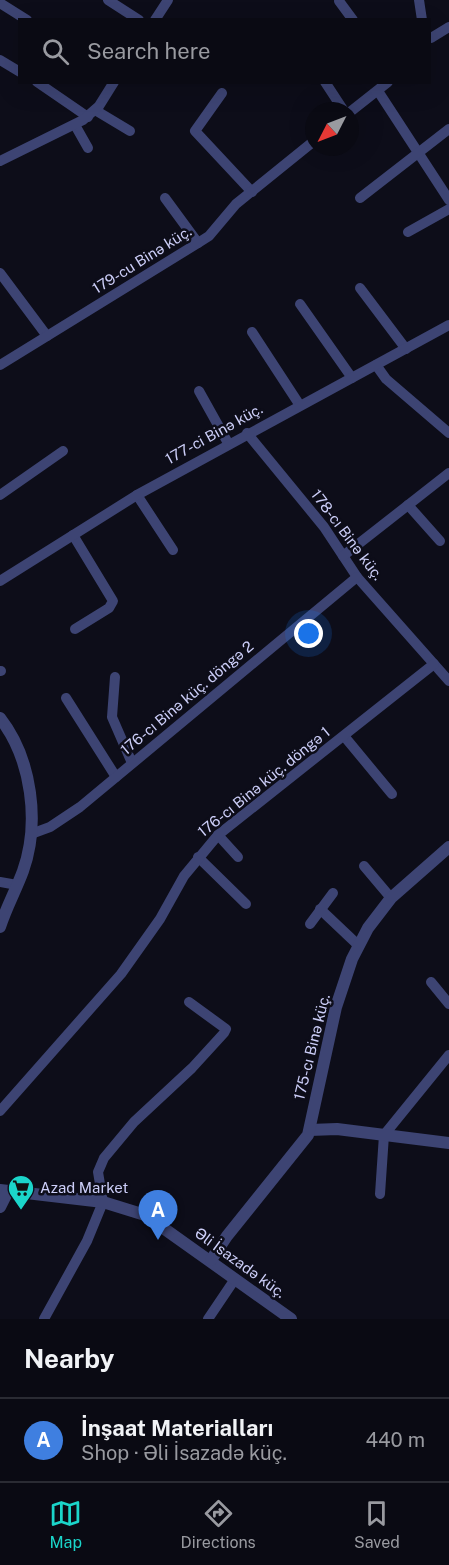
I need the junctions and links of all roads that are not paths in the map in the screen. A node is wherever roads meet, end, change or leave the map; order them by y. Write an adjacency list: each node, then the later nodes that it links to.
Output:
1 (108, 0): 7 (street)
2 (168, 0): 8 (street)
3 (419, 0): 10 (street)
4 (339, 1): 9 (street)
5 (0, 3): 6 (street)
6 (24, 18)
7 (136, 18)
8 (156, 18)
9 (351, 18)
10 (422, 18)
11 (449, 27): 12 (street)
12 (431, 36)
13 (0, 60): 14 (street)
14 (18, 71)
15 (41, 84): 23 (street)
16 (113, 84): 23 (street)
17 (326, 84): 21 (street)
18 (386, 84): 19 (street)
19 (378, 91): 22 (street); 29 (street)
20 (222, 93): 31 (street)
21 (338, 102)
22 (359, 105)
23 (91, 114): 24 (street); 26 (street)
24 (75, 125): 27 (street); 30 (street)
25 (449, 129): 29 (street)
26 (130, 131)
27 (88, 148)
28 (305, 148): 31 (street, 179-cu Binə küç.)
29 (419, 152): 33 (street); 34 (street)
30 (0, 161)
31 (252, 192): 37 (street, 179-cu Binə küç.)
32 (165, 198): 37 (street)
33 (360, 198)
34 (449, 200)
35 (449, 210): 36 (street)
36 (408, 232)
37 (198, 243): 43 (street, 179-cu Binə küç.)
38 (0, 273): 43 (street)
39 (360, 288): 44 (street)
40 (300, 304): 47 (street)
41 (449, 325): 44 (street, 177-ci Binə küç.)
42 (252, 332): 49 (street)
43 (47, 336): 45 (street, 179-cu Binə küç.)
44 (406, 349): 46 (street, 177-ci Binə küç.)
45 (0, 365)
46 (376, 365): 47 (street, 177-ci Binə küç.); 51 (street)
47 (352, 378): 49 (street, 177-ci Binə küç.)
48 (199, 391): 52 (street)
49 (299, 404): 50 (street, 177-ci Binə küç.)
50 (247, 432): 52 (street, 177-ci Binə küç.); 61 (street, 178-cı Binə küç.)
51 (449, 432)
52 (228, 443): 56 (street, 177-ci Binə küç.)
53 (63, 451): 55 (street)
54 (449, 473): 57 (street)
55 (0, 495)
56 (137, 495): 58 (street, 177-ci Binə küç.); 60 (street)
57 (408, 505): 59 (street); 61 (street)
58 (73, 535): 63 (street, 177-ci Binə küç.); 64 (street)
59 (440, 541)
60 (173, 550)
61 (343, 556): 62 (street, 178-cı Binə küç.)
62 (357, 577): 65 (street, 178-cı Binə küç.); 71 (street, 176-cı Binə küç. döngə 2)
63 (0, 582)
64 (75, 629)
65 (434, 664): 67 (street, 178-cı Binə küç.); 70 (street, 176-cı Binə küç. döngə 1)
66 (115, 677): 71 (street)
67 (449, 681)
68 (66, 698): 72 (street)
69 (0, 718): 74 (street)
70 (344, 736): 73 (street); 75 (street, 176-cı Binə küç. döngə 1)
71 (132, 763): 72 (street, 176-cı Binə küç. döngə 2)
72 (116, 777): 74 (street, 176-cı Binə küç. döngə 2)
73 (392, 795)
74 (31, 834): 81 (street)
75 (218, 835): 77 (street, 176-cı Binə küç. döngə 1); 78 (street)
76 (449, 847): 83 (street, 175-cı Binə küç.)
77 (198, 857): 84 (street); 93 (street, 176-cı Binə küç. döngə 1)
78 (238, 857)
79 (364, 866): 83 (street)
80 (0, 882): 81 (street)
81 (17, 885): 87 (street)
82 (333, 893): 85 (street)
83 (391, 898): 88 (street, 175-cı Binə küç.)
84 (246, 904)
85 (320, 909): 86 (street); 88 (street)
86 (310, 924)
87 (0, 927)
88 (358, 945): 94 (street, 175-cı Binə küç.)
89 (431, 982): 91 (street)
90 (189, 1002): 99 (street)
91 (449, 1004)
92 (449, 1055): 95 (street)
93 (0, 1111)
94 (310, 1130): 95 (street); 101 (street, 175-cı Binə küç.)
95 (384, 1135): 96 (street); 98 (street)
96 (449, 1143)
97 (4, 1190): 99 (street, Əli İsazadə küç.); 100 (street)
98 (380, 1194)
99 (103, 1202): 101 (street, Əli İsazadə küç.); 103 (street)
100 (0, 1208)
101 (211, 1260): 102 (street, Əli İsazadə küç.)
102 (235, 1279): 104 (street); 105 (street, Əli İsazadə küç.)
103 (44, 1319)
104 (208, 1319)
105 (291, 1319)

